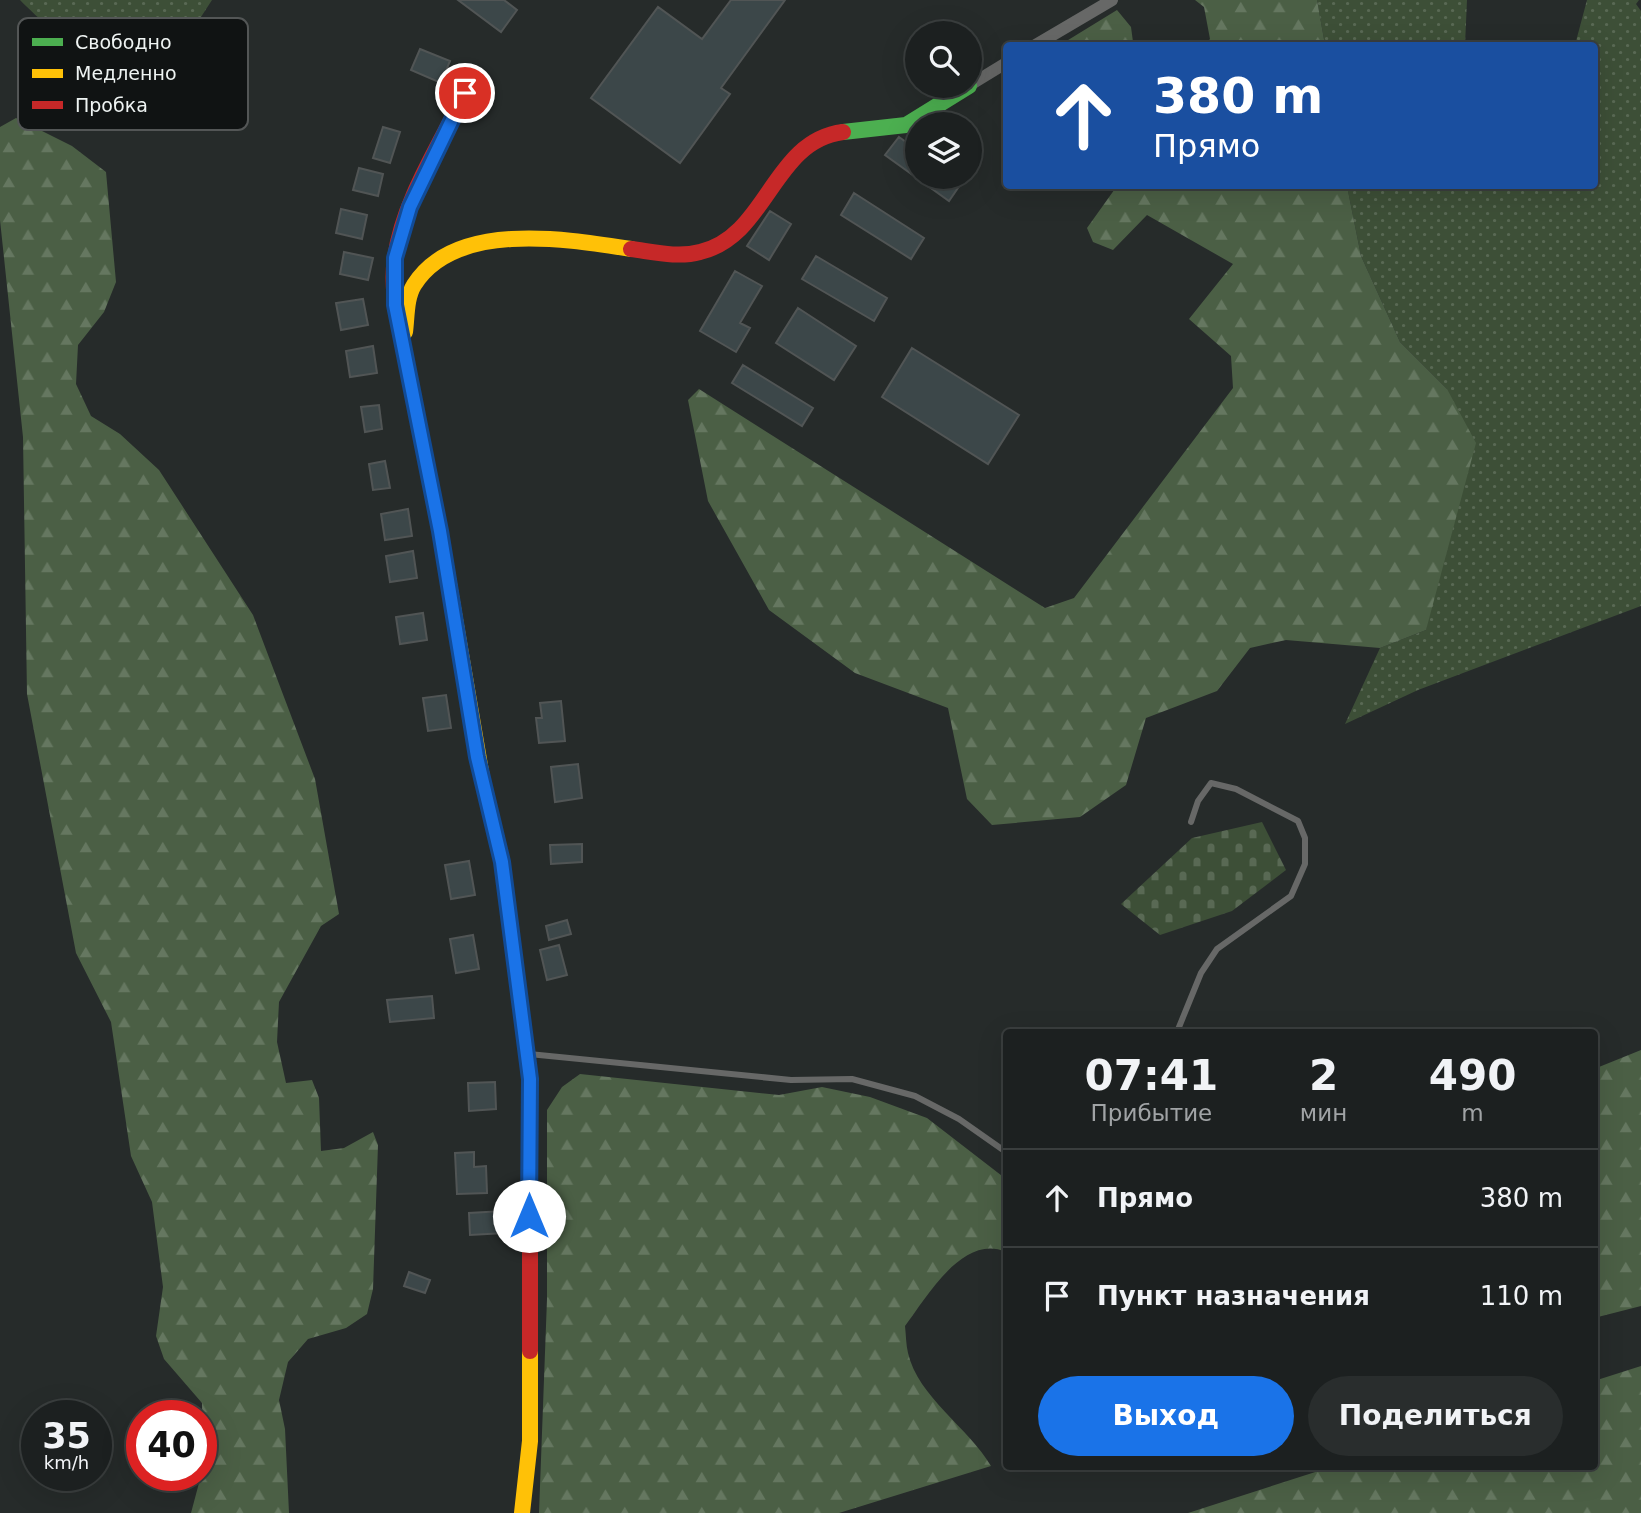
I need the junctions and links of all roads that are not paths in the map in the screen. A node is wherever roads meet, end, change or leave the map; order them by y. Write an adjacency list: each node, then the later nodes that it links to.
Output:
1 (1112, 0): 2 (street)
2 (1041, 42)
3 (1003, 65): 4 (street)
4 (982, 78)
5 (465, 93): 7 (street)
6 (949, 98): 7 (street)
7 (404, 339): 10 (street)
8 (1191, 822): 9 (lane)
9 (1178, 1029)
10 (527, 1054): 11 (lane); 12 (street)
11 (1003, 1150)
12 (522, 1513)

